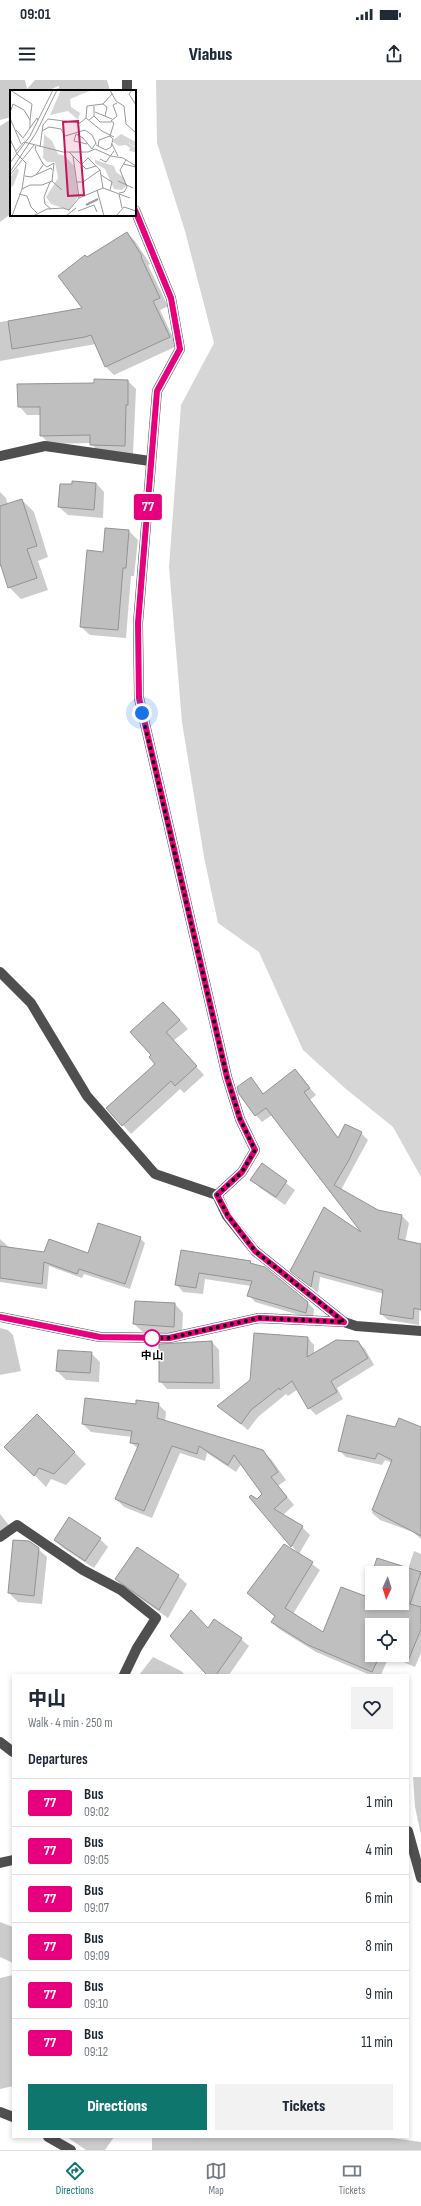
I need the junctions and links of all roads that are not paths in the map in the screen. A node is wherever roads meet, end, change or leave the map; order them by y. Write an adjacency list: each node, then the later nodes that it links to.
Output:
1 (127, 80): 2 (street)
2 (126, 90)
3 (136, 212): 5 (street)
4 (0, 456): 5 (street)
5 (150, 461): 7 (street)
6 (0, 972): 7 (street)
7 (217, 1195): 9 (street)
8 (0, 1317): 9 (street)
9 (344, 1322): 10 (street)
10 (421, 1331)
11 (0, 1537): 12 (street)
12 (124, 1674)
13 (0, 1742): 14 (street)
14 (12, 1751)
15 (409, 1835): 18 (street)
16 (12, 1860): 17 (street)
17 (0, 1864)
18 (421, 1878)
19 (0, 2112): 20 (street)
20 (12, 2117)
21 (50, 2138): 22 (street)
22 (71, 2150)

